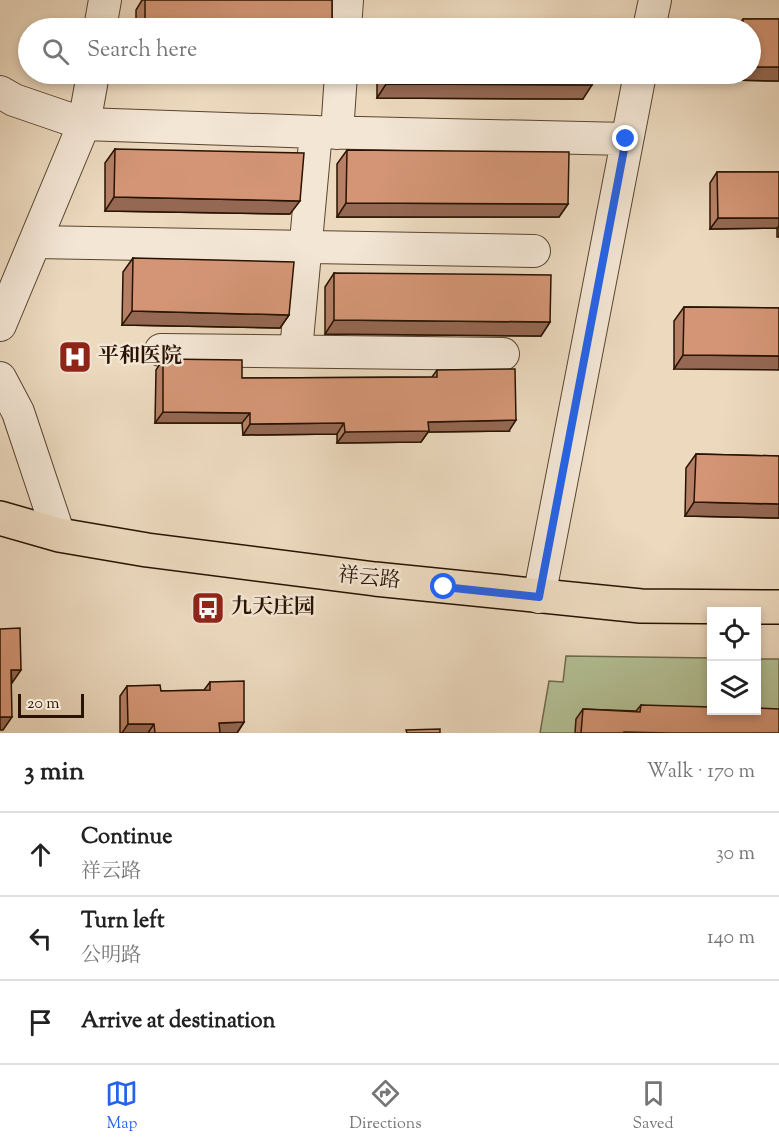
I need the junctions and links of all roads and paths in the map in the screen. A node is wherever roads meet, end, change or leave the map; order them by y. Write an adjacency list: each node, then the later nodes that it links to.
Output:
1 (105, 0): 4 (street)
2 (347, 0): 5 (street)
3 (655, 0): 6 (street)
4 (102, 18)
5 (346, 18)
6 (651, 18)
7 (91, 84): 11 (street)
8 (338, 84): 12 (street)
9 (638, 84): 13 (street)
10 (0, 92): 11 (street)
11 (84, 124): 12 (street); 14 (street)
12 (326, 133): 13 (street); 15 (street)
13 (626, 139): 24 (street)
14 (35, 242): 15 (street); 17 (street)
15 (306, 247): 16 (street); 19 (street)
16 (534, 251)
17 (0, 325)
18 (161, 350): 19 (street)
19 (296, 351): 20 (street)
20 (503, 354)
21 (0, 378): 23 (street)
22 (0, 518): 23 (main road, 祥云路)
23 (59, 535): 24 (main road, 祥云路)
24 (539, 597): 25 (main road, 祥云路)
25 (779, 607)

